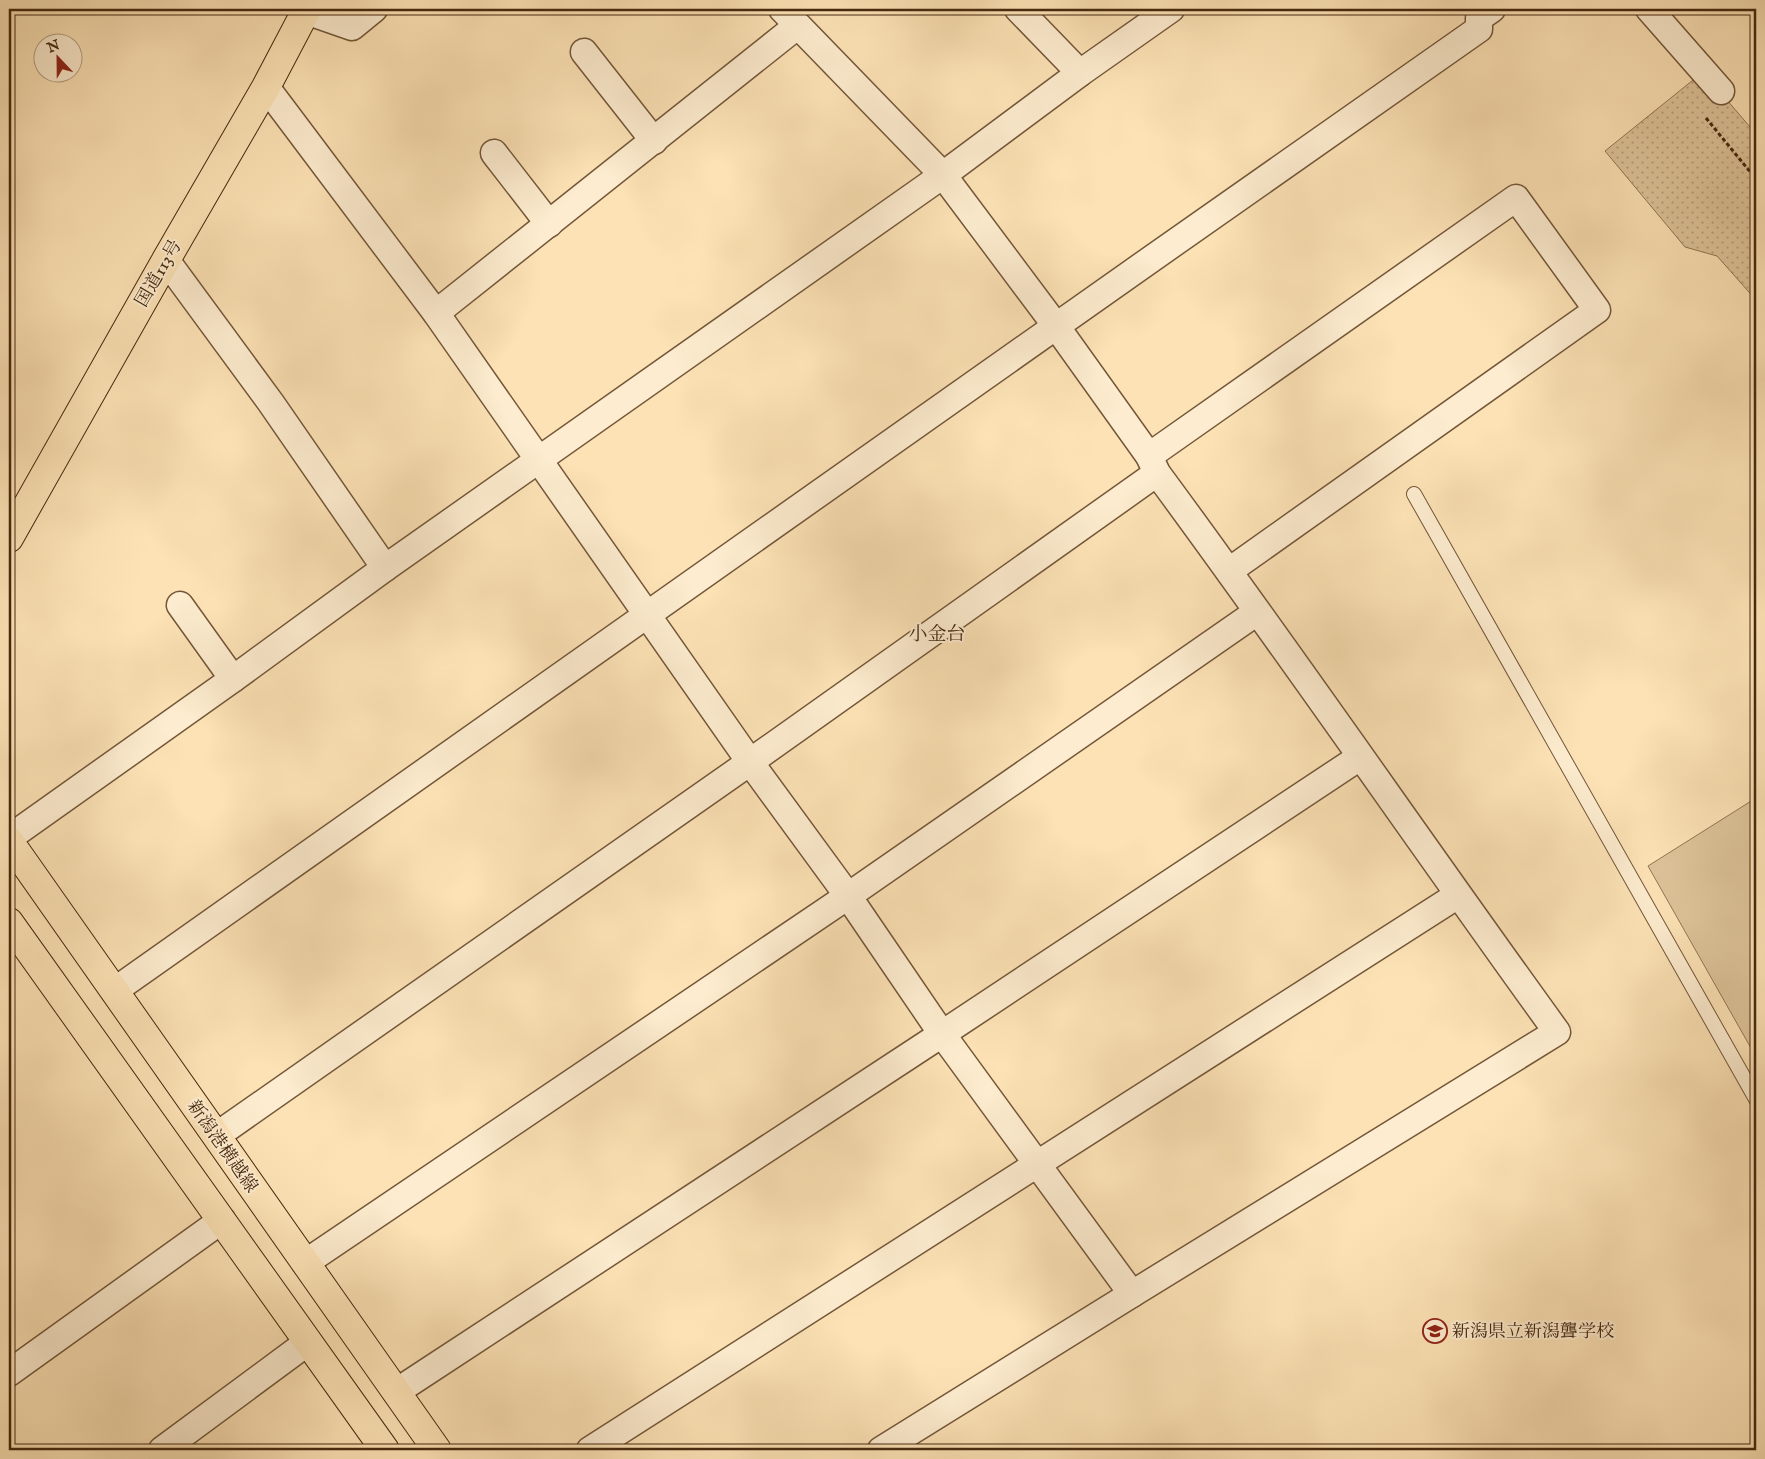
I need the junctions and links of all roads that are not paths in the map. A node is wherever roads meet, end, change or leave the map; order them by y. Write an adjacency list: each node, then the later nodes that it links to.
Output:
1 (374, 9): 5 (street)
2 (1018, 9): 9 (street)
3 (1171, 9): 9 (street)
4 (1649, 9): 11 (street)
5 (307, 10): 10 (main road, 国道113号)
6 (1480, 12): 18 (street)
7 (790, 17): 12 (street); 14 (street)
8 (584, 52): 12 (street)
9 (1080, 73): 14 (street)
10 (266, 87): 16 (main road, 国道113号); 17 (street)
11 (1720, 91)
12 (654, 141): 15 (street)
13 (494, 153): 15 (street)
14 (943, 175): 18 (street); 19 (street)
15 (549, 224): 17 (street)
16 (166, 260): 22 (main road, 国道113号); 23 (street)
17 (436, 313): 19 (street)
18 (1056, 326): 20 (street); 27 (street)
19 (538, 461): 23 (street); 27 (street)
20 (1153, 465): 24 (street); 24 (street); 30 (street)
21 (1414, 494): 37 (lane)
22 (9, 538)
23 (386, 568): 28 (street)
24 (1229, 571): 26 (street)
25 (180, 605): 28 (street)
26 (1257, 612): 29 (street); 33 (street)
27 (648, 617): 30 (street); 35 (street)
28 (233, 679): 31 (street)
29 (1360, 757): 32 (street); 36 (street)
30 (750, 762): 33 (street); 38 (street)
31 (9, 839): 35 (main road, 新潟港横越線)
32 (1458, 895): 39 (street); 42 (street)
33 (848, 896): 36 (street); 41 (street)
34 (9, 922): 40 (main road)
35 (114, 991): 38 (main road, 新潟港横越線)
36 (942, 1034): 39 (street); 45 (street)
37 (1756, 1099)
38 (216, 1136): 41 (main road, 新潟港横越線)
39 (1038, 1165): 42 (street); 49 (street)
40 (222, 1220): 43 (main road); 44 (street)
41 (306, 1263): 45 (main road, 新潟港横越線)
42 (1132, 1294): 50 (street)
43 (308, 1342): 46 (street); 47 (main road)
44 (9, 1373)
45 (396, 1392): 48 (main road, 新潟港横越線)
46 (162, 1450)
47 (385, 1450)
48 (437, 1450)
49 (590, 1450)
50 (881, 1450)

